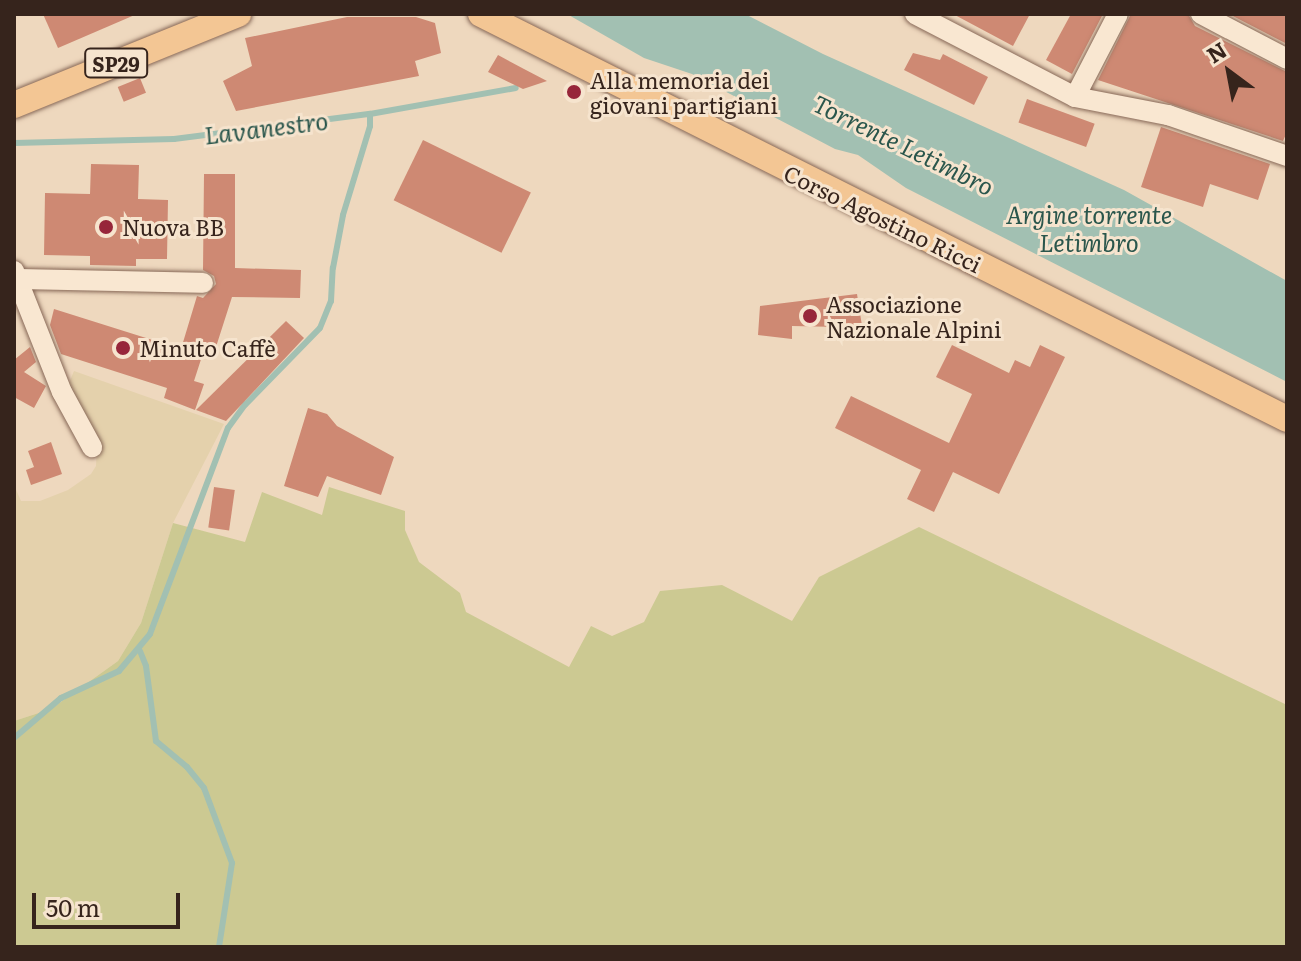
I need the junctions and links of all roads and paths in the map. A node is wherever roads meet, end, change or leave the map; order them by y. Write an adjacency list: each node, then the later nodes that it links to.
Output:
1 (481, 14): 12 (main road, Corso Agostino Ricci)
2 (915, 14): 7 (street)
3 (1118, 14): 7 (street)
4 (1201, 14): 6 (street)
5 (228, 17): 8 (main road, SP29)
6 (1287, 59)
7 (1075, 97): 9 (street)
8 (14, 105)
9 (1287, 156)
10 (16, 275): 11 (street); 13 (street)
11 (203, 283)
12 (1287, 419)
13 (92, 447)

